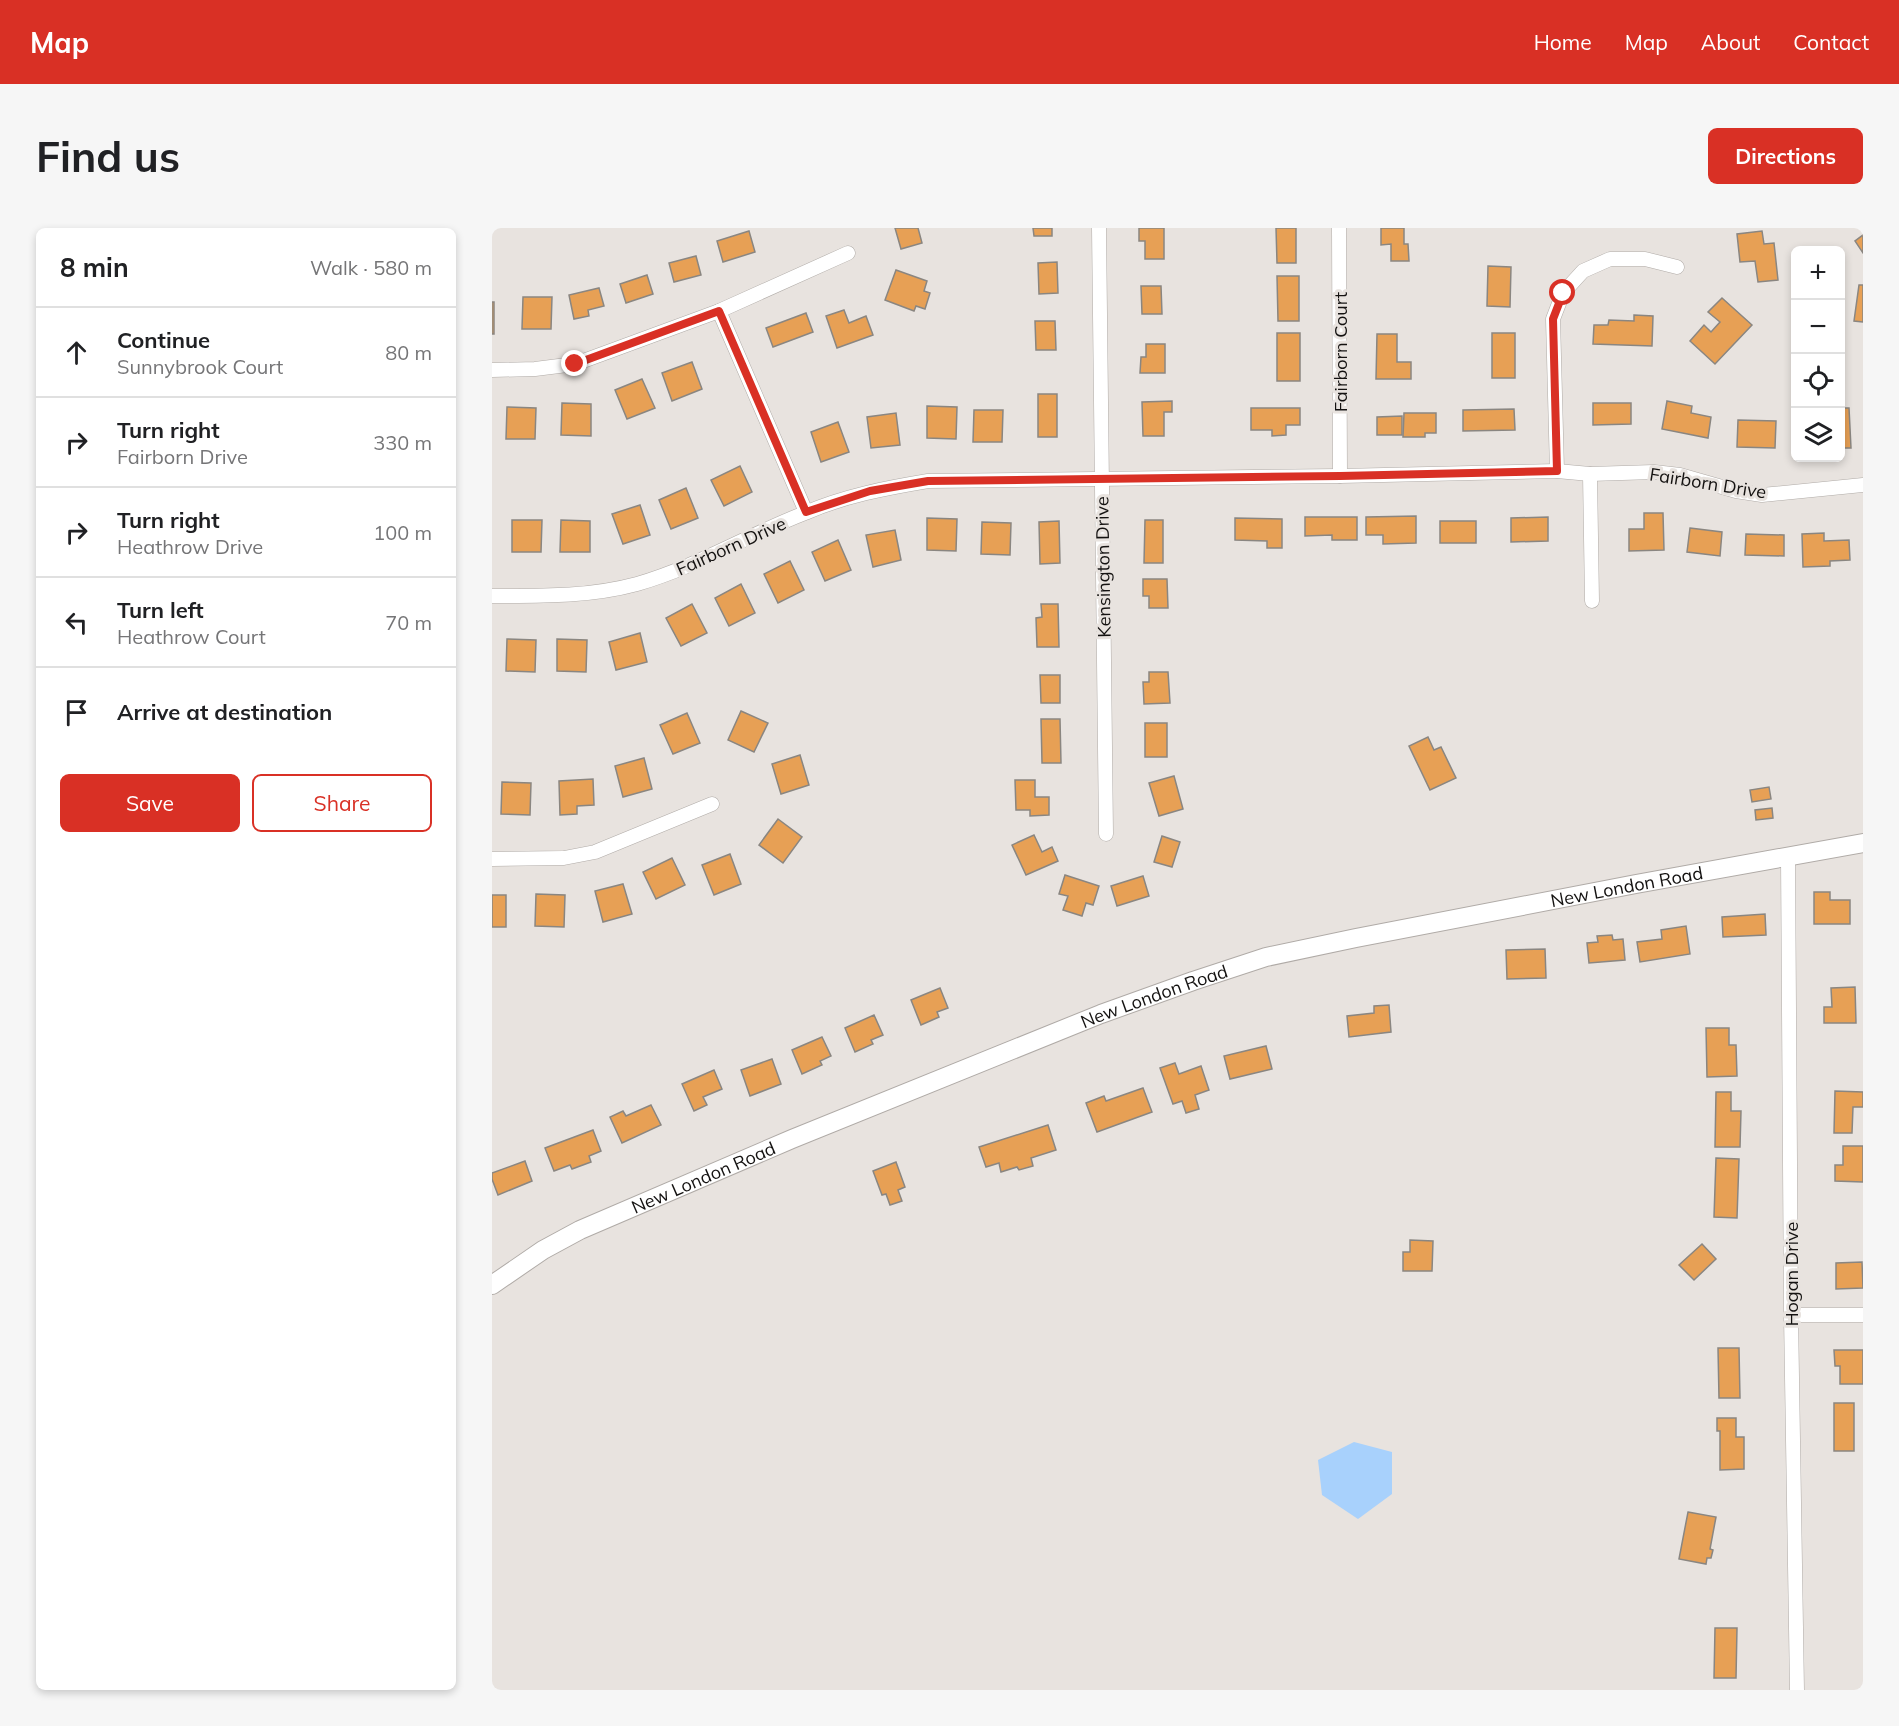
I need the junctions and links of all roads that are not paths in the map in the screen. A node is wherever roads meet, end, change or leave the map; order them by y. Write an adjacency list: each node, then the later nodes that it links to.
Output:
1 (1100, 228): 10 (street, Kensington Drive)
2 (1339, 228): 9 (street, Fairborn Court)
3 (848, 253): 5 (street)
4 (1677, 267): 7 (street)
5 (719, 311): 6 (street); 12 (street)
6 (492, 370)
7 (1557, 471): 8 (street, Fairborn Drive); 9 (street, Fairborn Drive)
8 (1590, 474): 11 (street, Fairborn Drive); 14 (street)
9 (1340, 476): 10 (street, Fairborn Drive)
10 (1102, 479): 12 (street, Fairborn Drive); 16 (street, Kensington Drive)
11 (1863, 485)
12 (806, 512): 13 (street, Fairborn Drive)
13 (492, 596)
14 (1592, 601)
15 (712, 804): 19 (street)
16 (1106, 834)
17 (1863, 843): 18 (street, New London Road)
18 (1788, 857): 20 (street, New London Road); 21 (street, Hogan Drive)
19 (492, 859)
20 (492, 1285)
21 (1791, 1315): 22 (street); 23 (street, Hogan Drive)
22 (1863, 1315)
23 (1797, 1690)

